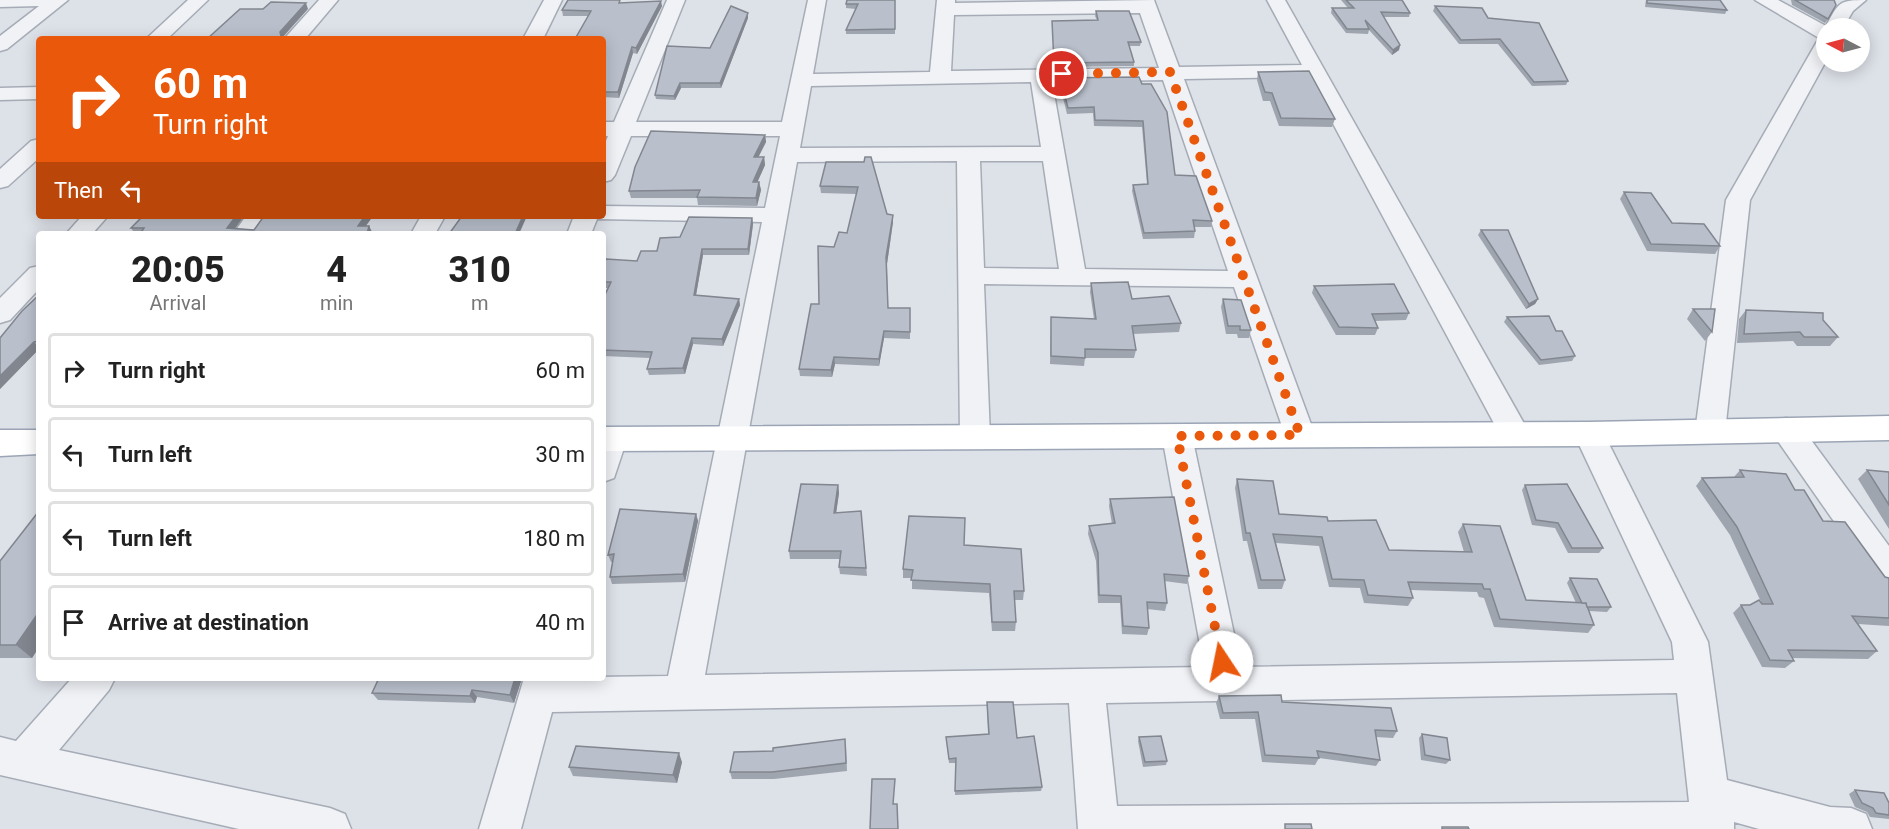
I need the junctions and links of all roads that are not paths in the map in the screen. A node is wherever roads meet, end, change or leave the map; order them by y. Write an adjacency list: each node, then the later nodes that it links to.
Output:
1 (59, 0): 10 (street); 18 (street)
2 (199, 0): 15 (street)
3 (329, 0): 16 (street)
4 (553, 0): 17 (street)
5 (675, 0): 27 (street)
6 (817, 0): 24 (street)
7 (1276, 0): 20 (street)
8 (1764, 0): 14 (street)
9 (1857, 0): 13 (street)
10 (0, 1)
11 (1146, 4): 12 (street); 21 (street)
12 (946, 5): 23 (street)
13 (1840, 18)
14 (1816, 28)
15 (159, 36)
16 (297, 36)
17 (535, 36)
18 (0, 45)
19 (1816, 61): 48 (street)
20 (1315, 71): 21 (street); 49 (street)
21 (1170, 72): 22 (street); 43 (street)
22 (1040, 75): 23 (street); 30 (street)
23 (940, 77): 24 (street)
24 (802, 80): 28 (street)
25 (36, 93): 26 (street)
26 (0, 94)
27 (612, 129): 28 (street); 31 (street)
28 (790, 142): 29 (street); 35 (street)
29 (968, 154): 30 (street); 40 (street)
30 (1053, 154): 41 (street)
31 (606, 160)
32 (30, 162): 33 (street)
33 (0, 181)
34 (606, 213): 35 (street)
35 (776, 215): 54 (street)
36 (93, 219): 38 (street)
37 (257, 219): 39 (street)
38 (81, 231)
39 (247, 231)
40 (971, 276): 41 (street); 53 (street)
41 (1073, 276): 43 (street)
42 (35, 279): 44 (street); 45 (street)
43 (1244, 279): 51 (street)
44 (0, 283)
45 (0, 314)
46 (1889, 428): 47 (main road)
47 (1786, 429): 48 (main road); 56 (street)
48 (1710, 432): 50 (main road)
49 (1515, 434): 50 (main road); 51 (main road)
50 (1589, 434): 57 (street)
51 (1300, 435): 52 (main road)
52 (1177, 436): 53 (main road); 59 (street)
53 (975, 437): 54 (main road)
54 (732, 438): 55 (main road); 62 (street)
55 (606, 449)
56 (1889, 573)
57 (1694, 676): 59 (street); 64 (street)
58 (93, 681): 63 (street)
59 (1226, 684): 61 (street)
60 (541, 686): 62 (street); 68 (street)
61 (1086, 686): 62 (street); 66 (street)
62 (683, 693)
63 (12, 759): 65 (street)
64 (1712, 816): 66 (street); 69 (street)
65 (224, 818): 67 (street)
66 (1099, 828)
67 (330, 829)
68 (500, 829)
69 (1851, 829)

